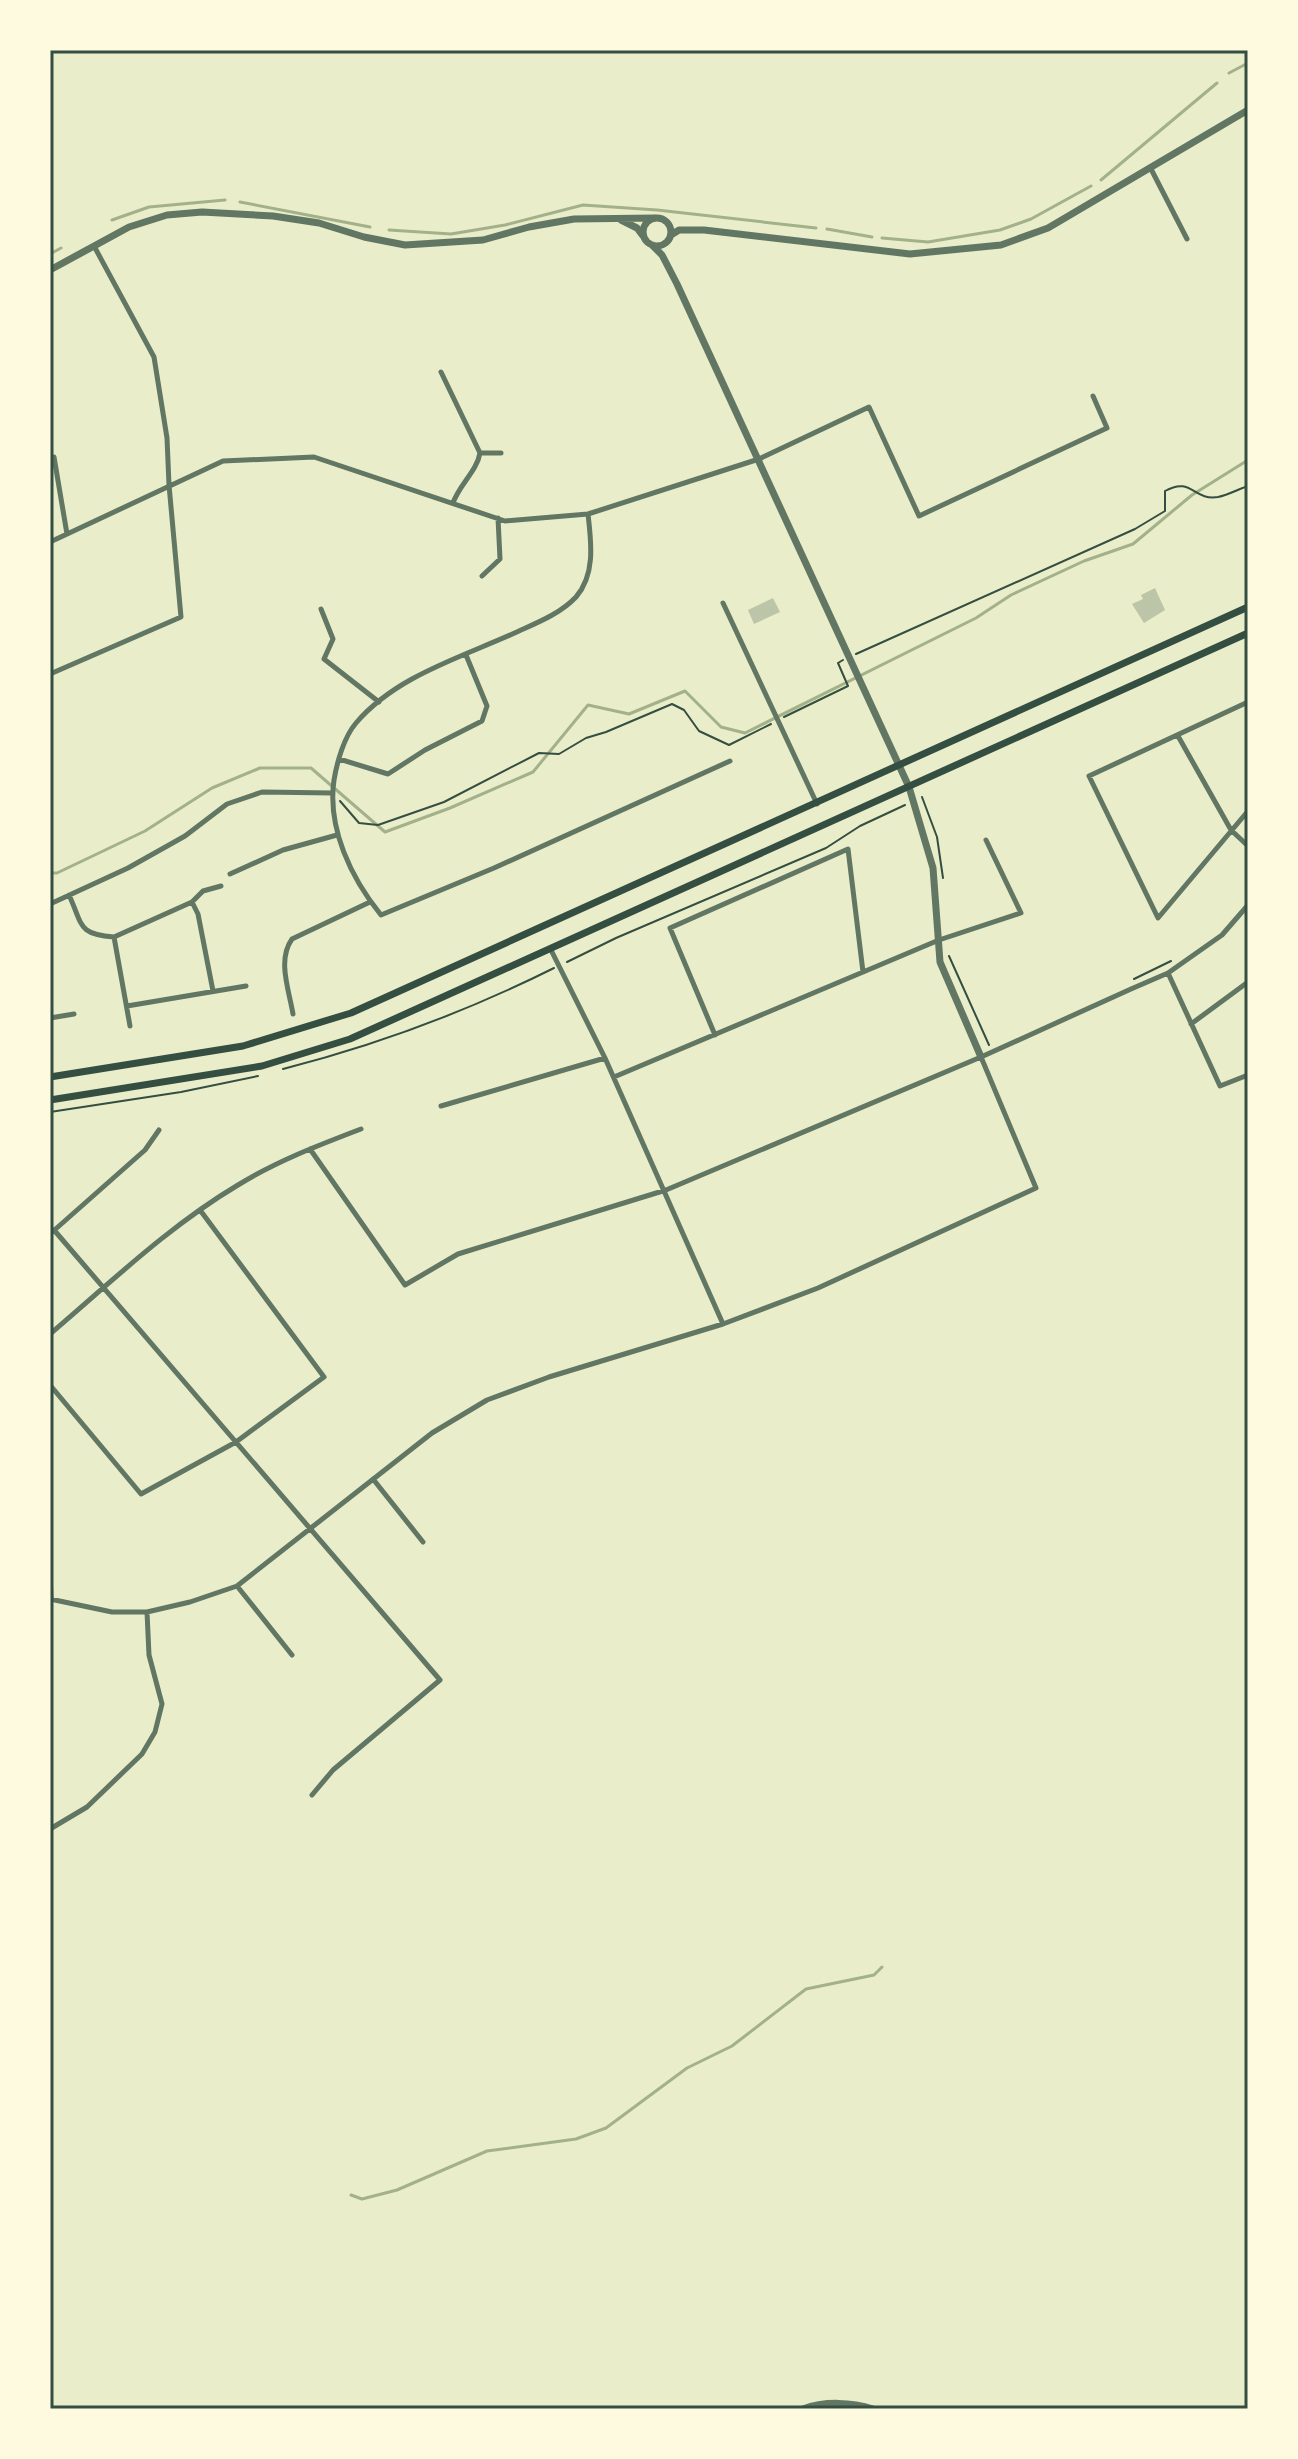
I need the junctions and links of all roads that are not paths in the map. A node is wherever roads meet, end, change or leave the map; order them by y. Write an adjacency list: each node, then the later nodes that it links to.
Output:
1 (1248, 110): 2 (street)
2 (1150, 167): 5 (street); 8 (street)
3 (612, 217): 4 (street); 7 (street); 10 (street)
4 (659, 218): 5 (street); 6 (street); 7 (street)
5 (704, 230): 6 (street)
6 (670, 237): 9 (street); 12 (street)
7 (645, 238): 9 (street)
8 (1187, 239)
9 (652, 245): 12 (street)
10 (94, 246): 11 (street); 19 (street)
11 (50, 270)
12 (677, 284): 18 (street)
13 (441, 372): 15 (street)
14 (1093, 396): 18 (street)
15 (480, 453): 16 (street); 20 (street)
16 (501, 453)
17 (54, 457): 23 (street)
18 (759, 459): 21 (street); 37 (street)
19 (169, 485): 20 (street); 23 (street); 31 (street)
20 (453, 503): 22 (street)
21 (588, 514): 22 (street); 30 (street)
22 (498, 518): 25 (street)
23 (67, 534): 24 (street)
24 (50, 542)
25 (482, 576)
26 (723, 603): 40 (street)
27 (1248, 607): 37 (main road)
28 (321, 609): 32 (street)
29 (1248, 633): 38 (main road)
30 (466, 655): 32 (street); 35 (street)
31 (50, 674)
32 (379, 702): 35 (street)
33 (1248, 702): 34 (street)
34 (1178, 736): 42 (street); 42 (street)
35 (339, 759): 39 (street)
36 (730, 761): 50 (street)
37 (899, 767): 38 (street); 40 (main road)
38 (909, 787): 54 (street); 55 (main road)
39 (332, 793): 43 (street); 48 (street)
40 (817, 804): 71 (main road)
41 (1248, 811): 42 (street)
42 (1231, 830): 45 (street)
43 (337, 835): 46 (street); 50 (street)
44 (986, 840): 54 (street)
45 (1248, 846)
46 (230, 874)
47 (221, 886): 49 (street)
48 (69, 895): 51 (street); 53 (street)
49 (192, 902): 53 (street); 60 (street)
50 (370, 902): 63 (street)
51 (50, 904)
52 (1248, 905): 57 (street)
53 (114, 937): 61 (street)
54 (942, 939): 56 (street); 68 (street)
55 (551, 950): 69 (street); 73 (main road)
56 (863, 972): 67 (street); 67 (street)
57 (1168, 973): 65 (street); 68 (street)
58 (1248, 982): 65 (street)
59 (246, 986): 60 (street)
60 (213, 991): 61 (street)
61 (127, 1006): 66 (street)
62 (74, 1014): 64 (street)
63 (293, 1014)
64 (50, 1018)
65 (1191, 1024): 70 (street)
66 (130, 1026)
67 (715, 1035): 72 (street)
68 (981, 1057): 78 (street); 82 (street)
69 (605, 1058): 72 (street); 74 (street)
70 (1248, 1075)
71 (50, 1077)
72 (614, 1077): 78 (street)
73 (50, 1100)
74 (441, 1106)
75 (361, 1129): 77 (street)
76 (159, 1130): 80 (street)
77 (310, 1149): 78 (street); 79 (street)
78 (666, 1190): 82 (street)
79 (200, 1210): 81 (street); 85 (street)
80 (52, 1232): 81 (street)
81 (104, 1288): 83 (street); 85 (street)
82 (723, 1324): 86 (street)
83 (50, 1334)
84 (50, 1385): 85 (street)
85 (236, 1442): 87 (street)
86 (373, 1479): 87 (street); 88 (street)
87 (309, 1529): 90 (street); 94 (street)
88 (423, 1542)
89 (50, 1575): 91 (street)
90 (237, 1586): 92 (street); 93 (street)
91 (50, 1599): 92 (street)
92 (147, 1612): 95 (street)
93 (292, 1655)
94 (312, 1795)
95 (50, 1829)
96 (803, 2409): 97 (street)
97 (873, 2409)

